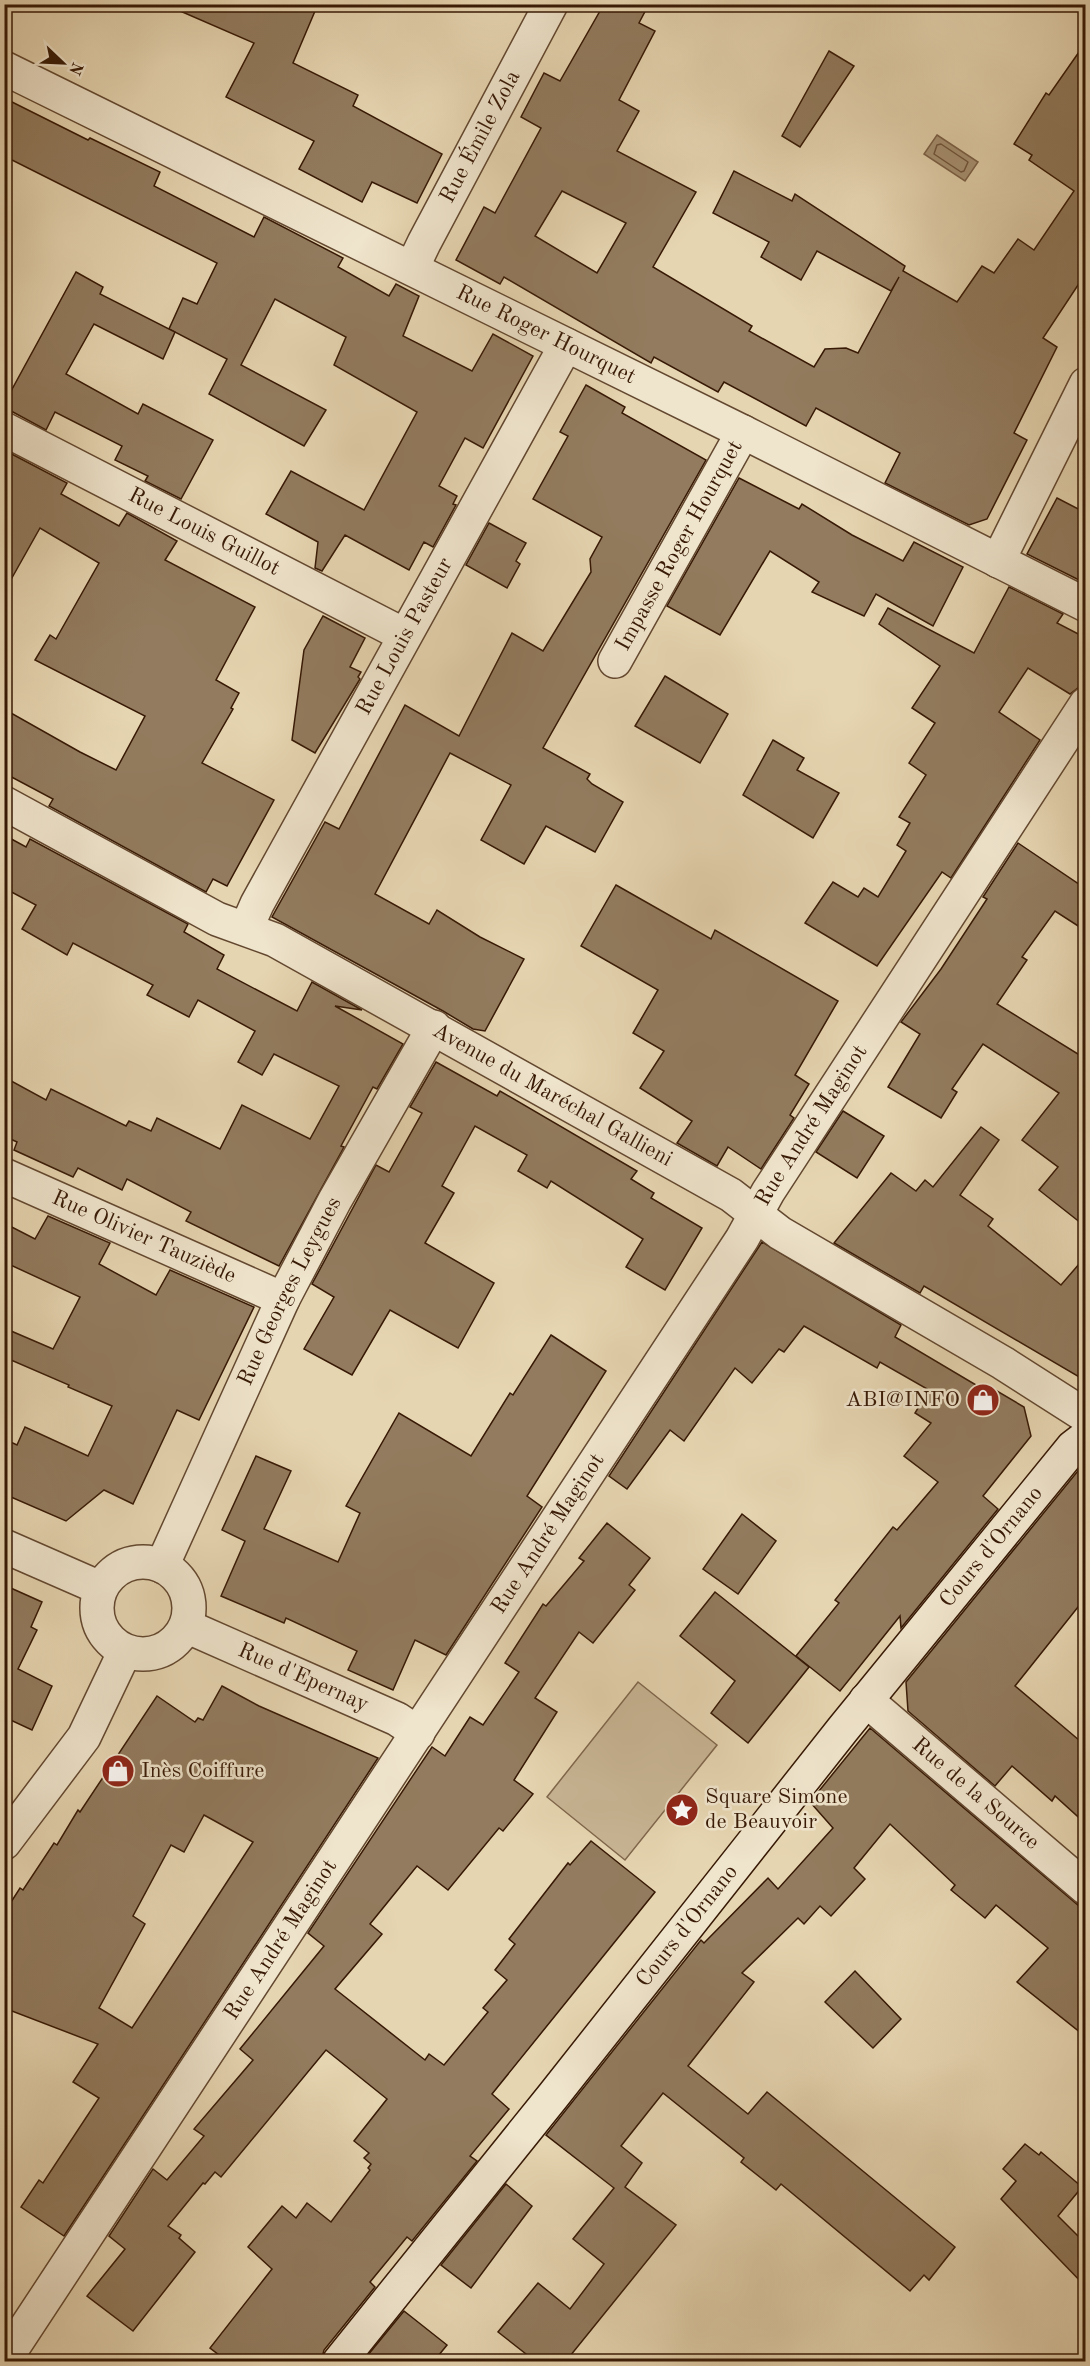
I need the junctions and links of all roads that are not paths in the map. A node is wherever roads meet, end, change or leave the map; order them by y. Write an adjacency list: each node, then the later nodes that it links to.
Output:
1 (550, 4): 3 (street, Rue Émile Zola)
2 (4, 68): 3 (street, Rue Roger Hourquet)
3 (412, 268): 4 (street, Rue Roger Hourquet)
4 (566, 345): 7 (street, Rue Roger Hourquet); 10 (street, Rue Louis Pasteur)
5 (1086, 384): 8 (street)
6 (4, 429): 10 (street, Rue Louis Guillot)
7 (743, 432): 8 (street, Rue Roger Hourquet); 11 (street, Impasse Roger Hourquet)
8 (998, 561): 9 (street, Rue Roger Hourquet)
9 (1086, 605)
10 (404, 635): 14 (street, Rue Louis Pasteur)
11 (615, 661)
12 (1086, 704): 17 (street, Rue André Maginot)
13 (4, 803): 14 (street, Avenue du Maréchal Gallieni)
14 (246, 929): 15 (street, Avenue du Maréchal Gallieni)
15 (434, 1027): 17 (street, Avenue du Maréchal Gallieni); 18 (street, Rue Georges Leygues)
16 (4, 1174): 18 (street, Rue Olivier Tauziède)
17 (757, 1215): 19 (street, Avenue du Maréchal Gallieni); 27 (street, Rue André Maginot)
18 (283, 1299): 22 (street, Rue Georges Leygues)
19 (1086, 1416)
20 (1086, 1437): 26 (street, Cours d'Ornano)
21 (4, 1546): 23 (street)
22 (162, 1566): 23 (street); 24 (street)
23 (100, 1588): 25 (street)
24 (186, 1626): 25 (street); 27 (street, Rue d'Epernay)
25 (125, 1651): 28 (street)
26 (866, 1700): 29 (street, Rue de la Source); 31 (street, Cours d'Ornano)
27 (418, 1733): 30 (street, Rue André Maginot)
28 (4, 1843)
29 (1086, 1888)
30 (4, 2361)
31 (339, 2361)

